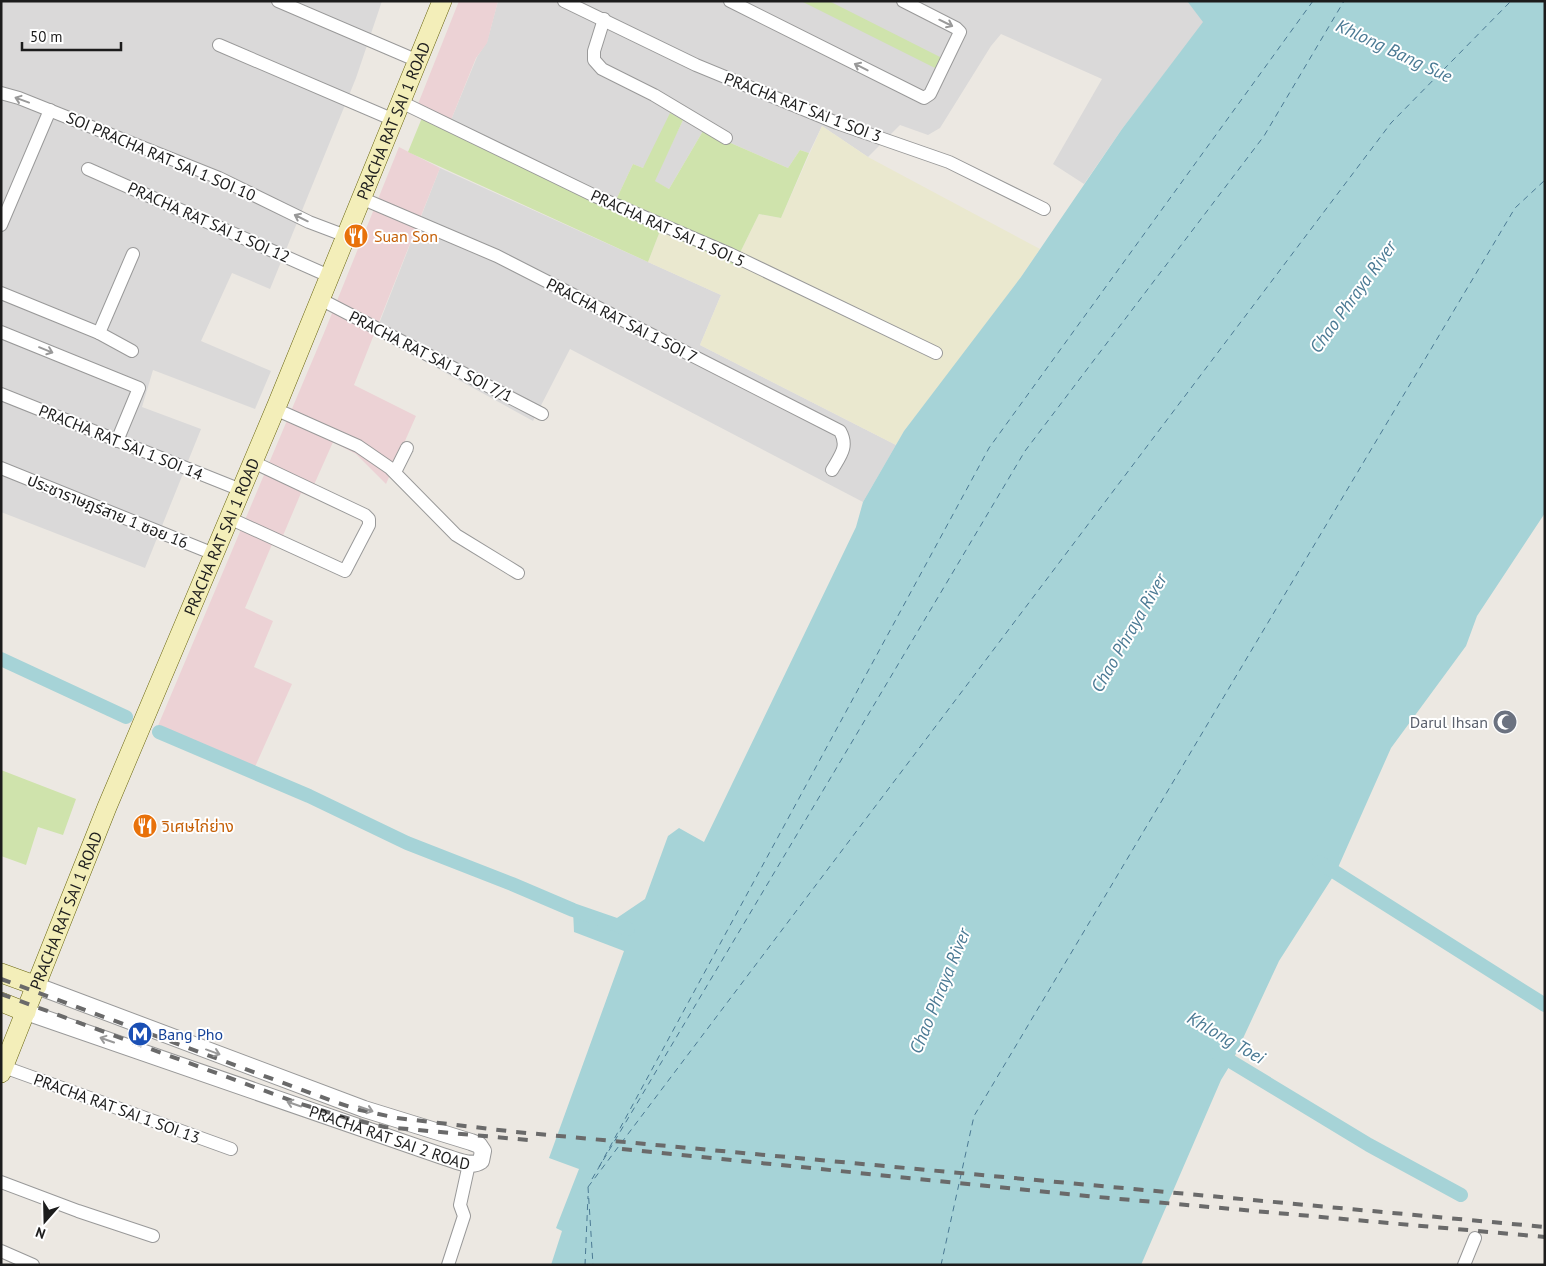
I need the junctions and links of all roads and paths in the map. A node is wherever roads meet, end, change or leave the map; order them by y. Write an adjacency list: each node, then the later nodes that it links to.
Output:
1 (278, 1): 8 (street)
2 (442, 1): 8 (main road, PRACHA RAT SAI 1 ROAD)
3 (564, 1): 6 (street, PRACHA RAT SAI 1 SOI 3)
4 (730, 1): 5 (street, one-way to 4)
5 (903, 1)
6 (604, 20): 13 (street); 16 (street, PRACHA RAT SAI 1 SOI 3)
7 (219, 45): 12 (street)
8 (418, 61): 10 (main road, PRACHA RAT SAI 1 ROAD)
9 (1, 93): 11 (street, SOI PRACHA RAT SAI 1 SOI 10, one-way to 9)
10 (401, 102): 12 (main road, PRACHA RAT SAI 1 ROAD); 26 (street, PRACHA RAT SAI 1 SOI 5)
11 (50, 110): 17 (street); 18 (street, SOI PRACHA RAT SAI 1 SOI 10, one-way to 11)
12 (394, 120): 15 (main road, PRACHA RAT SAI 1 ROAD)
13 (726, 138)
14 (88, 169): 20 (street, PRACHA RAT SAI 1 SOI 12)
15 (361, 198): 18 (main road, PRACHA RAT SAI 1 ROAD); 34 (street, PRACHA RAT SAI 1 SOI 7)
16 (1044, 209)
17 (1, 225)
18 (346, 236): 20 (main road, PRACHA RAT SAI 1 ROAD)
19 (133, 254): 24 (street)
20 (330, 276): 22 (main road, PRACHA RAT SAI 1 ROAD)
21 (1, 293): 24 (street)
22 (320, 299): 28 (main road, PRACHA RAT SAI 1 ROAD); 29 (street, PRACHA RAT SAI 1 SOI 7/1)
23 (1, 332): 30 (street, one-way to 30)
24 (99, 333): 25 (street)
25 (132, 350)
26 (936, 353)
27 (1, 394): 30 (street, PRACHA RAT SAI 1 SOI 14)
28 (275, 409): 32 (main road, PRACHA RAT SAI 1 ROAD); 35 (street)
29 (542, 414)
30 (117, 441): 36 (street, PRACHA RAT SAI 1 SOI 14)
31 (407, 448): 35 (street)
32 (253, 462): 36 (main road, PRACHA RAT SAI 1 ROAD); 37 (street)
33 (1, 468): 38 (street, ประชาราษฎร์สาย 1 ซอย 16)
34 (832, 470)
35 (395, 472): 39 (street)
36 (241, 490): 37 (main road, PRACHA RAT SAI 1 ROAD)
37 (229, 518): 38 (main road, PRACHA RAT SAI 1 ROAD)
38 (214, 554): 41 (main road, PRACHA RAT SAI 1 ROAD)
39 (518, 573)
40 (1, 973): 41 (main road, PRACHA RAT SAI 2 ROAD)
41 (37, 986): 43 (main road, PRACHA RAT SAI 1 ROAD); 46 (street, PRACHA RAT SAI 2 ROAD, one-way to 46)
42 (1, 1002): 43 (main road, PRACHA RAT SAI 2 ROAD)
43 (26, 1012): 44 (main road, PRACHA RAT SAI 1 ROAD); 46 (street, PRACHA RAT SAI 2 ROAD, one-way to 43)
44 (2, 1070): 45 (street, PRACHA RAT SAI 1 SOI 13)
45 (231, 1149)
46 (469, 1164): 52 (street)
47 (1, 1182): 48 (street)
48 (153, 1236)
49 (1476, 1238): 53 (street)
50 (1, 1251): 51 (street)
51 (33, 1265)
52 (448, 1265)
53 (1464, 1265)

